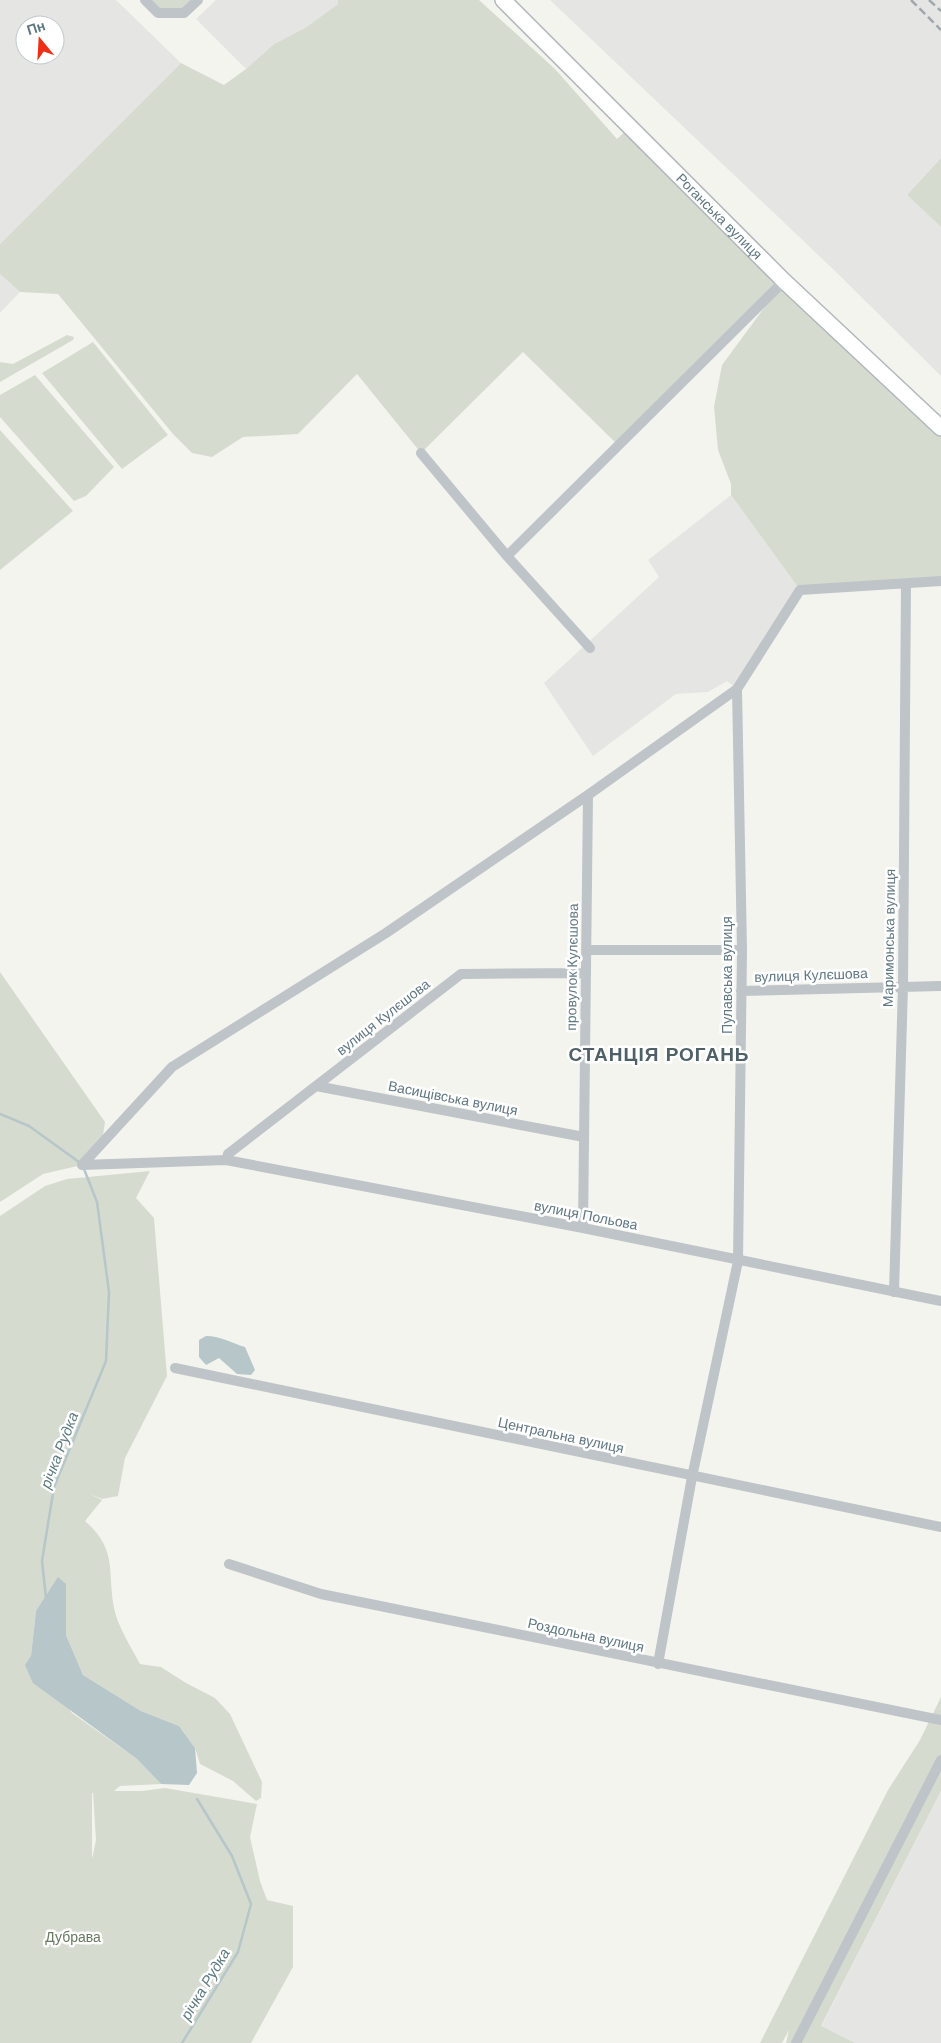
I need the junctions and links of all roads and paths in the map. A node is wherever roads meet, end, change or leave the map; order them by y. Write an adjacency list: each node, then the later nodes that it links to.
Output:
1 (145, 0): 2 (street)
2 (198, 0)
3 (503, 0): 4 (main road, Роганська вулиця)
4 (784, 281): 5 (main road, Роганська вулиця); 7 (street)
5 (941, 428)
6 (421, 453): 7 (street)
7 (507, 556): 10 (street)
8 (941, 581): 9 (street)
9 (906, 584): 11 (street); 16 (street, Маримонська вулиця)
10 (590, 648)
11 (737, 689): 12 (street); 14 (street, Пулавська вулиця)
12 (588, 795): 13 (street, провулок Кулєшова); 21 (street, вулиця Польова)
13 (586, 950): 14 (street); 15 (street, провулок Кулєшова)
14 (742, 950): 18 (street, Пулавська вулиця)
15 (586, 973): 19 (street, вулиця Кулєшова); 20 (street, провулок Кулєшова)
16 (903, 986): 17 (street, вулиця Кулєшова); 18 (street, вулиця Кулєшова); 24 (street, Маримонська вулиця)
17 (941, 986)
18 (742, 991): 23 (street, Пулавська вулиця)
19 (316, 1086): 20 (street, Васищівська вулиця); 21 (street, вулиця Кулєшова)
20 (584, 1137): 22 (street, провулок Кулєшова)
21 (226, 1160): 22 (street, вулиця Польова)
22 (583, 1228): 23 (street, вулиця Польова)
23 (738, 1261): 24 (street, вулиця Польова); 27 (street, Пулавська вулиця)
24 (894, 1292): 25 (street, вулиця Польова)
25 (941, 1301)
26 (175, 1368): 27 (street, Центральна вулиця)
27 (692, 1477): 28 (street, Центральна вулиця); 30 (street, Пулавська вулиця)
28 (941, 1527)
29 (229, 1564): 30 (street, Роздольна вулиця)
30 (658, 1664): 31 (street, Роздольна вулиця)
31 (941, 1720)
32 (941, 1760): 33 (street)
33 (796, 2043)

